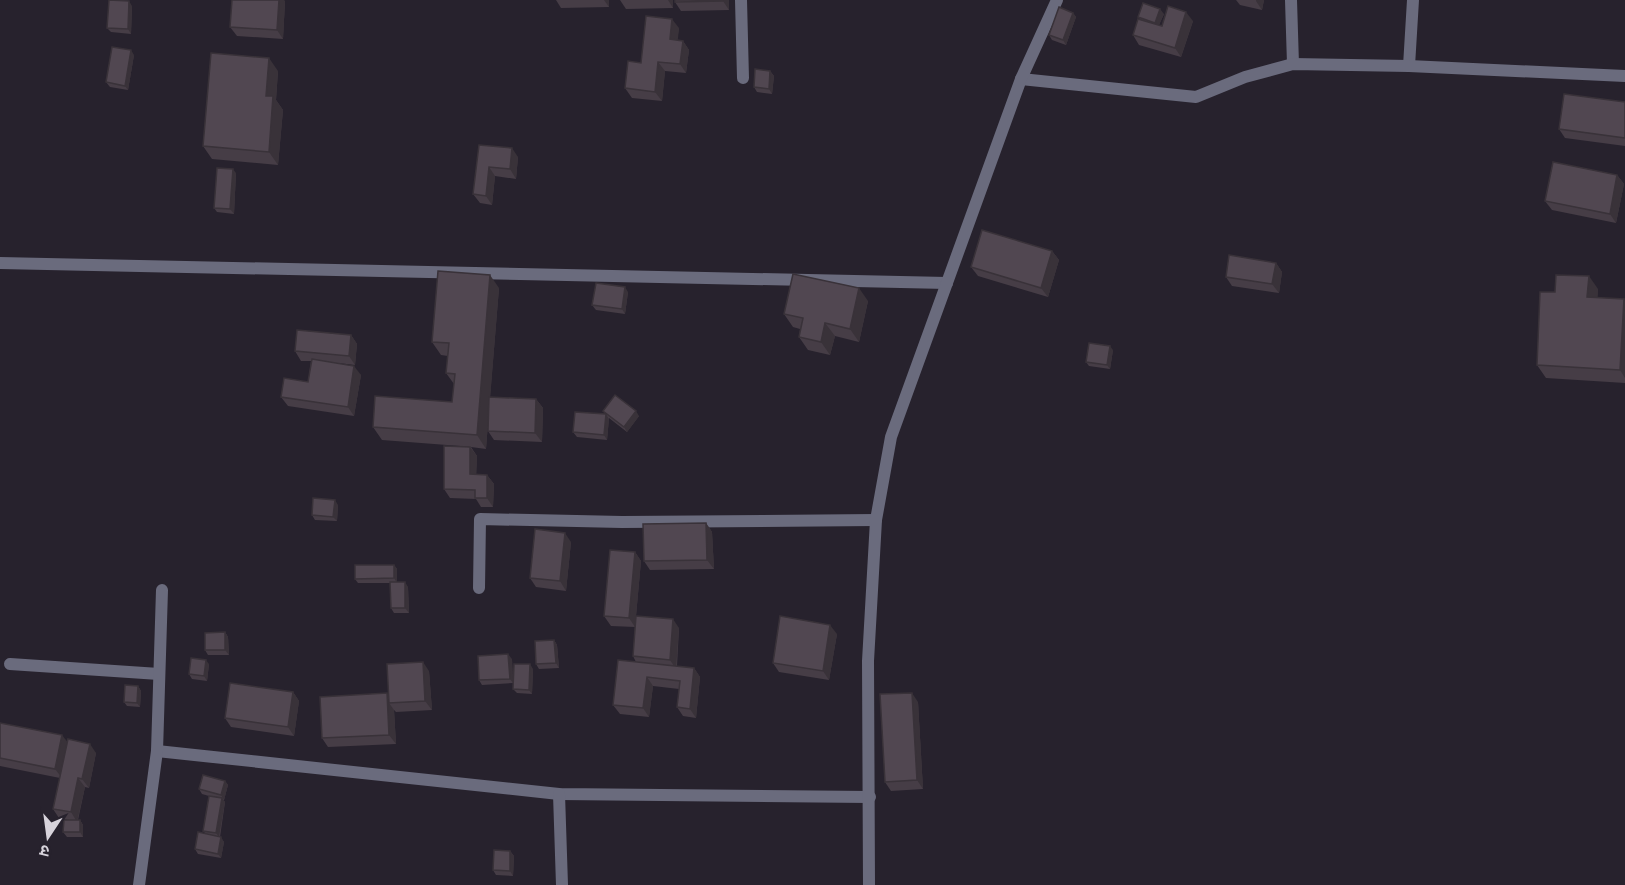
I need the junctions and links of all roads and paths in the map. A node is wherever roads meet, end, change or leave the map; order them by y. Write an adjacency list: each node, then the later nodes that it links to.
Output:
1 (741, 0): 8 (street)
2 (1057, 0): 9 (street)
3 (1291, 0): 5 (street)
4 (1413, 0): 6 (street)
5 (1293, 64): 6 (street); 9 (street)
6 (1409, 66): 7 (street)
7 (1625, 76)
8 (742, 78)
9 (1021, 79): 11 (street)
10 (0, 263): 11 (street)
11 (947, 283): 12 (street)
12 (876, 520): 13 (street); 19 (street)
13 (479, 588)
14 (162, 590): 16 (street)
15 (10, 664): 16 (street)
16 (159, 674): 17 (street)
17 (157, 752): 18 (street); 20 (street)
18 (559, 794): 19 (street); 21 (street)
19 (870, 797): 22 (street)
20 (139, 885)
21 (562, 885)
22 (869, 885)

